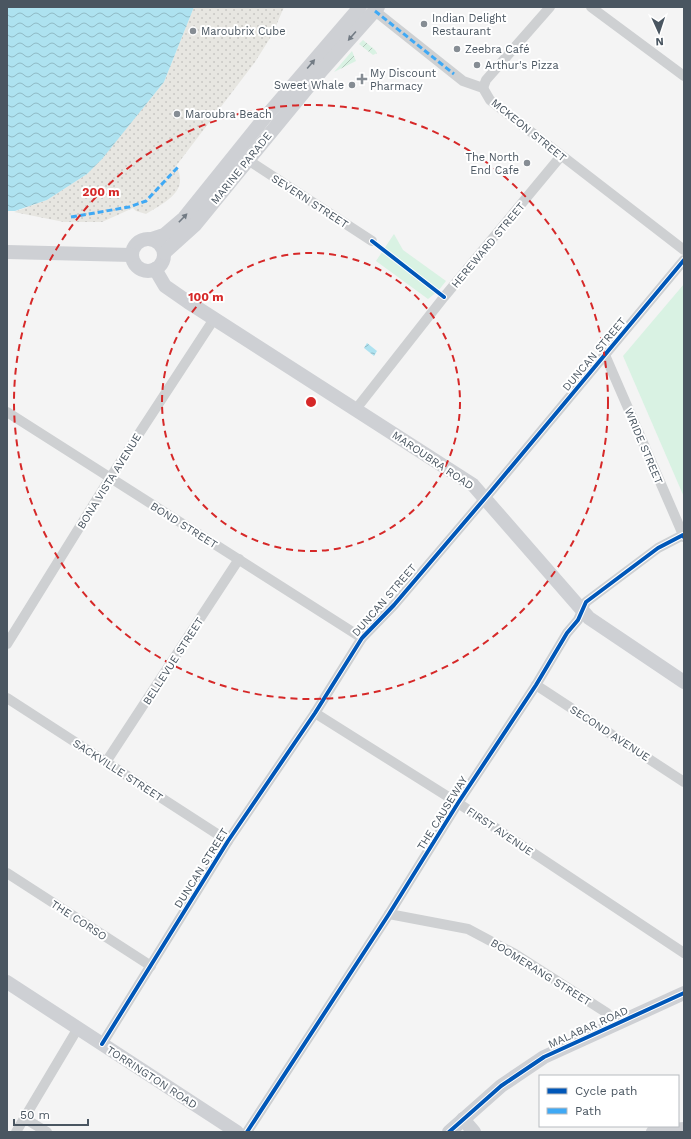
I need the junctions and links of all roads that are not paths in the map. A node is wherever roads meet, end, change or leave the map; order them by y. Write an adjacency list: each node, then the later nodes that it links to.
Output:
1 (360, 7): 9 (street, MARINE PARADE, one-way to 1)
2 (550, 7): 6 (street)
3 (592, 7): 5 (street)
4 (377, 9): 6 (street, MCKEON STREET); 8 (street, MARINE PARADE, one-way to 8)
5 (684, 76)
6 (484, 88): 7 (street, MCKEON STREET)
7 (561, 156): 11 (street, MCKEON STREET); 19 (street, HEREWARD STREET)
8 (248, 160): 10 (street, SEVERN STREET); 13 (street, MARINE PARADE)
9 (152, 240): 13 (street); 14 (street)
10 (372, 241)
11 (684, 250)
12 (7, 252): 14 (street)
13 (164, 253): 16 (street)
14 (132, 255): 16 (street)
15 (684, 260): 18 (street, DUNCAN STREET)
16 (155, 269): 17 (street, MAROUBRA ROAD)
17 (214, 319): 19 (street, MAROUBRA ROAD); 21 (street, BONA VISTA AVENUE)
18 (605, 355): 22 (street, DUNCAN STREET); 23 (street, WRIDE STREET)
19 (356, 409): 22 (street, MAROUBRA ROAD)
20 (7, 412): 21 (street, BOND STREET)
21 (110, 478): 24 (street, BOND STREET); 27 (street, BONA VISTA AVENUE)
22 (485, 498): 25 (street, MAROUBRA ROAD); 26 (street, DUNCAN STREET)
23 (683, 536): 25 (street, THE CAUSEWAY)
24 (239, 560): 26 (street, BOND STREET); 32 (street, BELLEVUE STREET)
25 (582, 611): 28 (street, MAROUBRA ROAD); 29 (street, THE CAUSEWAY)
26 (362, 638): 31 (street, DUNCAN STREET)
27 (7, 644)
28 (684, 682)
29 (536, 685): 33 (street, SECOND AVENUE); 34 (street, THE CAUSEWAY)
30 (7, 698): 32 (street, SACKVILLE STREET)
31 (314, 713): 34 (street, FIRST AVENUE); 35 (street, DUNCAN STREET)
32 (106, 762): 35 (street, SACKVILLE STREET)
33 (684, 782)
34 (458, 803): 37 (street, THE CAUSEWAY); 38 (street, FIRST AVENUE)
35 (228, 841): 39 (street, DUNCAN STREET)
36 (7, 873): 39 (street, THE CORSO)
37 (389, 914): 42 (street, BOOMERANG STREET); 51 (street, THE CAUSEWAY)
38 (684, 953)
39 (151, 966): 44 (street, DUNCAN STREET)
40 (7, 982): 43 (street, TORRINGTON ROAD)
41 (684, 993): 42 (street, MALABAR ROAD)
42 (615, 1026): 46 (street, MALABAR ROAD)
43 (78, 1028): 44 (street, TORRINGTON ROAD); 45 (street)
44 (102, 1044): 50 (street, TORRINGTON ROAD)
45 (24, 1118): 48 (street); 49 (street)
46 (463, 1119): 52 (street, MALABAR ROAD); 53 (street)
47 (684, 1129): 54 (street)
48 (16, 1132)
49 (47, 1132)
50 (237, 1132)
51 (247, 1132)
52 (449, 1132)
53 (474, 1132)
54 (652, 1132)

